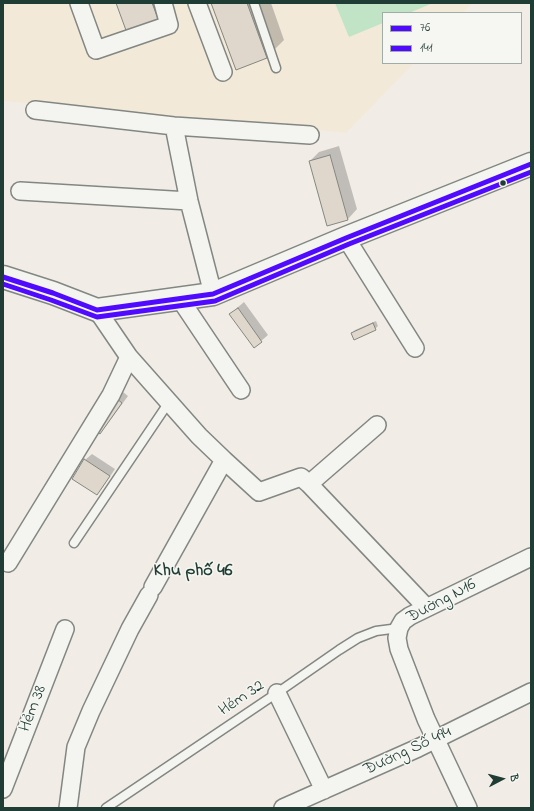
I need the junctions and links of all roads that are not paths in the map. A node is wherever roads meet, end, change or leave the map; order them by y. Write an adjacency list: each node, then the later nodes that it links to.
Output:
1 (80, 3): 2 (street)
2 (163, 3)
3 (197, 3): 6 (street)
4 (254, 3): 5 (lane)
5 (276, 68)
6 (223, 72)
7 (35, 110): 8 (street)
8 (174, 126): 9 (street); 12 (street)
9 (310, 135)
10 (531, 164): 13 (street)
11 (20, 191): 12 (street)
12 (189, 201): 15 (street)
13 (346, 238): 15 (street); 18 (street)
14 (3, 277): 17 (street)
15 (213, 294): 16 (street)
16 (180, 299): 17 (street); 20 (street)
17 (97, 310): 19 (street)
18 (415, 348)
19 (129, 357): 21 (street); 27 (street)
20 (242, 390)
21 (169, 402): 23 (street); 25 (lane)
22 (376, 425): 24 (street)
23 (224, 460): 24 (street); 36 (street)
24 (309, 484): 28 (street)
25 (74, 543)
26 (531, 557): 28 (street, Đường N16)
27 (8, 563)
28 (426, 607): 29 (street, Đường N16)
29 (399, 628): 32 (lane, Hẻm 32); 33 (street, Đường N16)
30 (65, 629): 34 (street, Hẻm 38)
31 (531, 692): 33 (street, Đường Số 494)
32 (277, 693): 35 (street); 37 (lane, Hẻm 32)
33 (436, 740): 35 (street, Đường Số 494); 39 (street, Đường N16)
34 (3, 789)
35 (324, 790): 38 (street, Đường Số 494)
36 (68, 808)
37 (106, 808)
38 (283, 808)
39 (468, 808)

